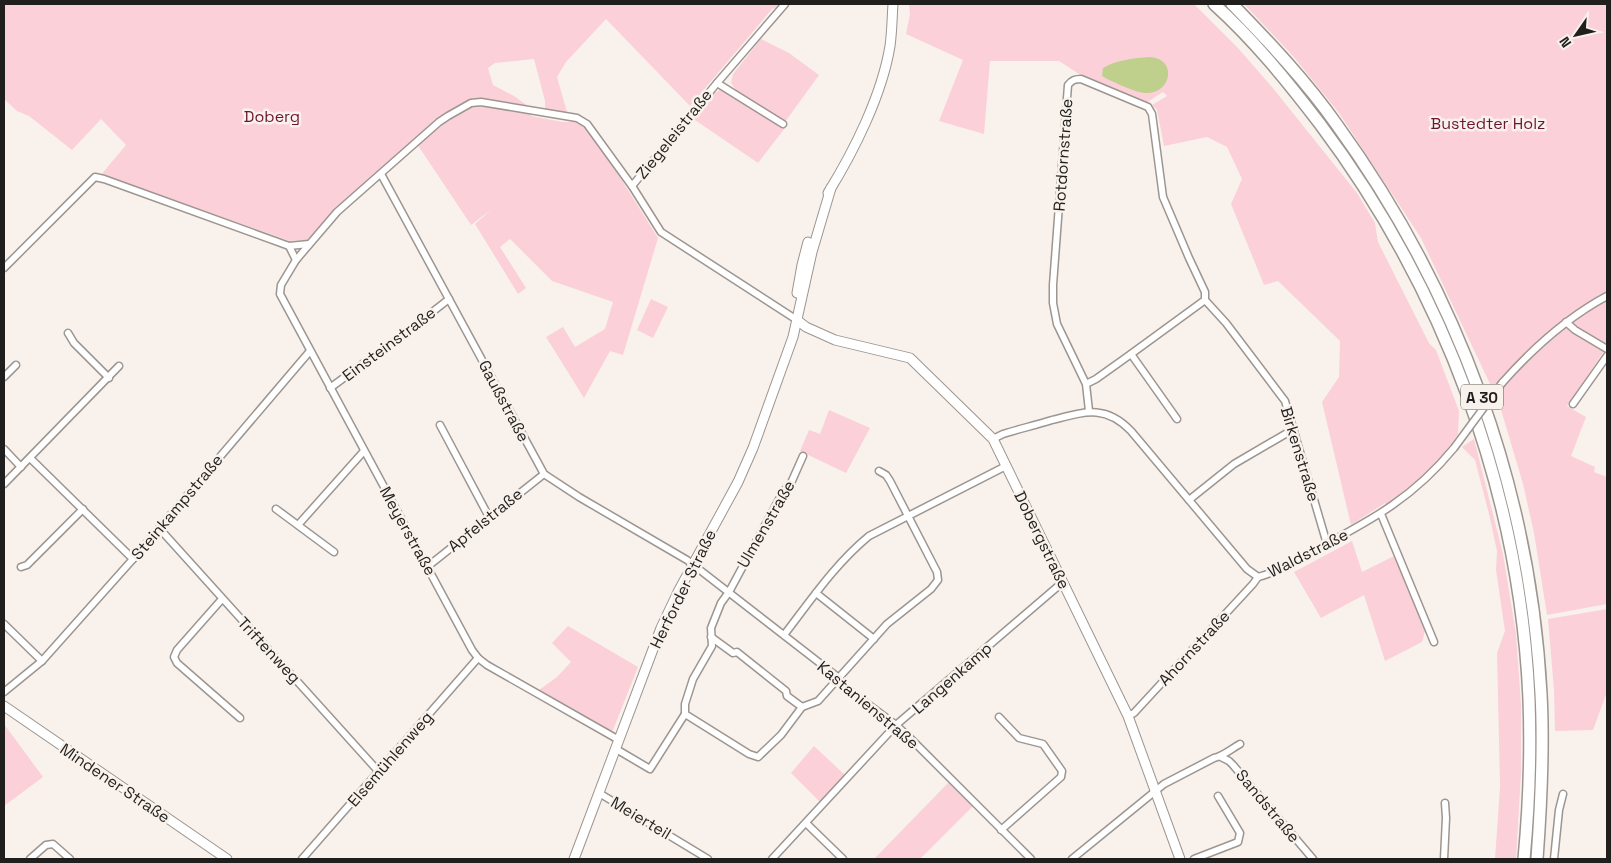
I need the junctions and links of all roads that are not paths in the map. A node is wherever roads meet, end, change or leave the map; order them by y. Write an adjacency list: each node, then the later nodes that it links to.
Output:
1 (785, 4): 6 (street, Ziegeleistraße)
2 (893, 4): 17 (main road, Herforder Straße)
3 (1206, 4): 5 (highway)
4 (1232, 4): 106 (highway, A 30)
5 (1218, 7): 105 (highway, A 30)
6 (716, 83): 7 (street, Ziegeleistraße); 9 (street, Ziegeleistraße)
7 (783, 124)
8 (381, 174): 9 (street, Meyerstraße); 10 (street, Meyerstraße); 15 (street, Gaußstraße)
9 (632, 186): 17 (street, Meyerstraße)
10 (309, 244): 11 (street); 12 (street, Meyerstraße)
11 (289, 246): 12 (street); 13 (street)
12 (296, 260): 21 (street, Meyerstraße)
13 (4, 268)
14 (1607, 296): 18 (street, Waldstraße)
15 (449, 299): 29 (street, Einsteinstraße); 43 (street, Gaußstraße)
16 (1205, 300): 22 (street); 28 (street, Rotdornstraße); 34 (street, Birkenstraße)
17 (797, 320): 35 (main road, Dobergstraße); 56 (main road, Herforder Straße)
18 (1566, 322): 20 (street); 48 (street, Waldstraße, bridge)
19 (68, 334): 27 (street)
20 (1607, 349)
21 (310, 351): 29 (street, Meyerstraße); 52 (street, Steinkampstraße)
22 (1131, 354): 28 (street); 32 (street)
23 (1607, 356): 30 (street)
24 (16, 365): 26 (street)
25 (120, 366): 27 (street)
26 (4, 377)
27 (109, 378): 39 (street)
28 (1086, 384): 31 (street, Rotdornstraße)
29 (330, 388): 37 (street, Meyerstraße)
30 (1572, 404)
31 (1089, 411): 35 (street, Waldstraße); 45 (street, Waldstraße)
32 (1177, 419)
33 (440, 425): 50 (street)
34 (1294, 429): 45 (street); 53 (street, Birkenstraße)
35 (992, 439): 40 (main road, Dobergstraße)
36 (4, 449): 41 (street)
37 (364, 451): 51 (street); 58 (street, Meyerstraße)
38 (803, 456): 61 (street, Ulmenstraße)
39 (30, 458): 41 (street); 46 (street)
40 (1006, 466): 49 (street); 60 (main road, Dobergstraße)
41 (21, 467): 44 (street)
42 (879, 471): 49 (street)
43 (544, 474): 50 (street, Apfelstraße); 56 (street, Gaußstraße)
44 (4, 484)
45 (1189, 500): 59 (street, Waldstraße)
46 (83, 509): 55 (street); 57 (street)
47 (276, 509): 51 (street)
48 (1381, 514): 53 (street, Waldstraße); 68 (street)
49 (908, 515): 62 (street); 67 (street)
50 (489, 517): 58 (street, Apfelstraße)
51 (298, 525): 54 (street)
52 (159, 528): 55 (street, Steinkampstraße); 63 (street, Triftenweg)
53 (1327, 544): 59 (street, Waldstraße)
54 (334, 552)
55 (133, 559): 70 (street, Steinkampstraße)
56 (693, 565): 61 (street, Kastanienstraße); 81 (main road, Herforder Straße)
57 (21, 567)
58 (427, 567): 69 (street, Meyerstraße)
59 (1258, 578): 76 (street, Ahornstraße)
60 (1063, 582): 76 (main road, Dobergstraße); 79 (street, Langenkamp)
61 (729, 592): 65 (street, Kastanienstraße); 66 (street, Ulmenstraße)
62 (816, 594): 65 (street); 67 (street)
63 (222, 599): 78 (street); 83 (street, Triftenweg)
64 (4, 624): 70 (street)
65 (784, 635): 71 (street, Kastanienstraße)
66 (711, 636): 74 (street); 75 (street, Ulmenstraße)
67 (874, 639): 71 (street)
68 (1434, 642)
69 (478, 658): 81 (street, Meyerstraße); 83 (street, Elsemühlenweg)
70 (42, 661): 72 (street, Steinkampstraße)
71 (839, 678): 74 (street); 79 (street, Kastanienstraße)
72 (4, 692)
73 (4, 706): 94 (main road, Mindener Straße)
74 (802, 707): 75 (street)
75 (685, 714): 81 (street, Meyerstraße)
76 (1128, 716): 84 (main road, Dobergstraße)
77 (999, 717): 90 (street)
78 (240, 718)
79 (896, 725): 89 (street, Langenkamp); 90 (street, Kastanienstraße)
80 (1240, 744): 82 (street)
81 (617, 745): 85 (main road, Herforder Straße)
82 (1221, 757): 84 (street); 103 (street, Sandstraße)
83 (379, 772): 95 (street, Elsemühlenweg)
84 (1155, 790): 100 (street); 101 (main road, Dobergstraße)
85 (599, 793): 96 (main road, Herforder Straße); 97 (street, Meierteil)
86 (1563, 794): 107 (street)
87 (1218, 796): 102 (street)
88 (1445, 803): 104 (street)
89 (806, 823): 91 (street); 98 (street, Langenkamp)
90 (1001, 830): 99 (street, Kastanienstraße)
91 (843, 858)
92 (30, 859): 93 (street)
93 (70, 859)
94 (227, 859)
95 (302, 859)
96 (574, 859)
97 (708, 859)
98 (772, 859)
99 (1031, 859)
100 (1072, 859)
101 (1180, 859)
102 (1194, 859)
103 (1313, 859)
104 (1444, 859)
105 (1524, 859)
106 (1536, 859)
107 (1554, 859)

